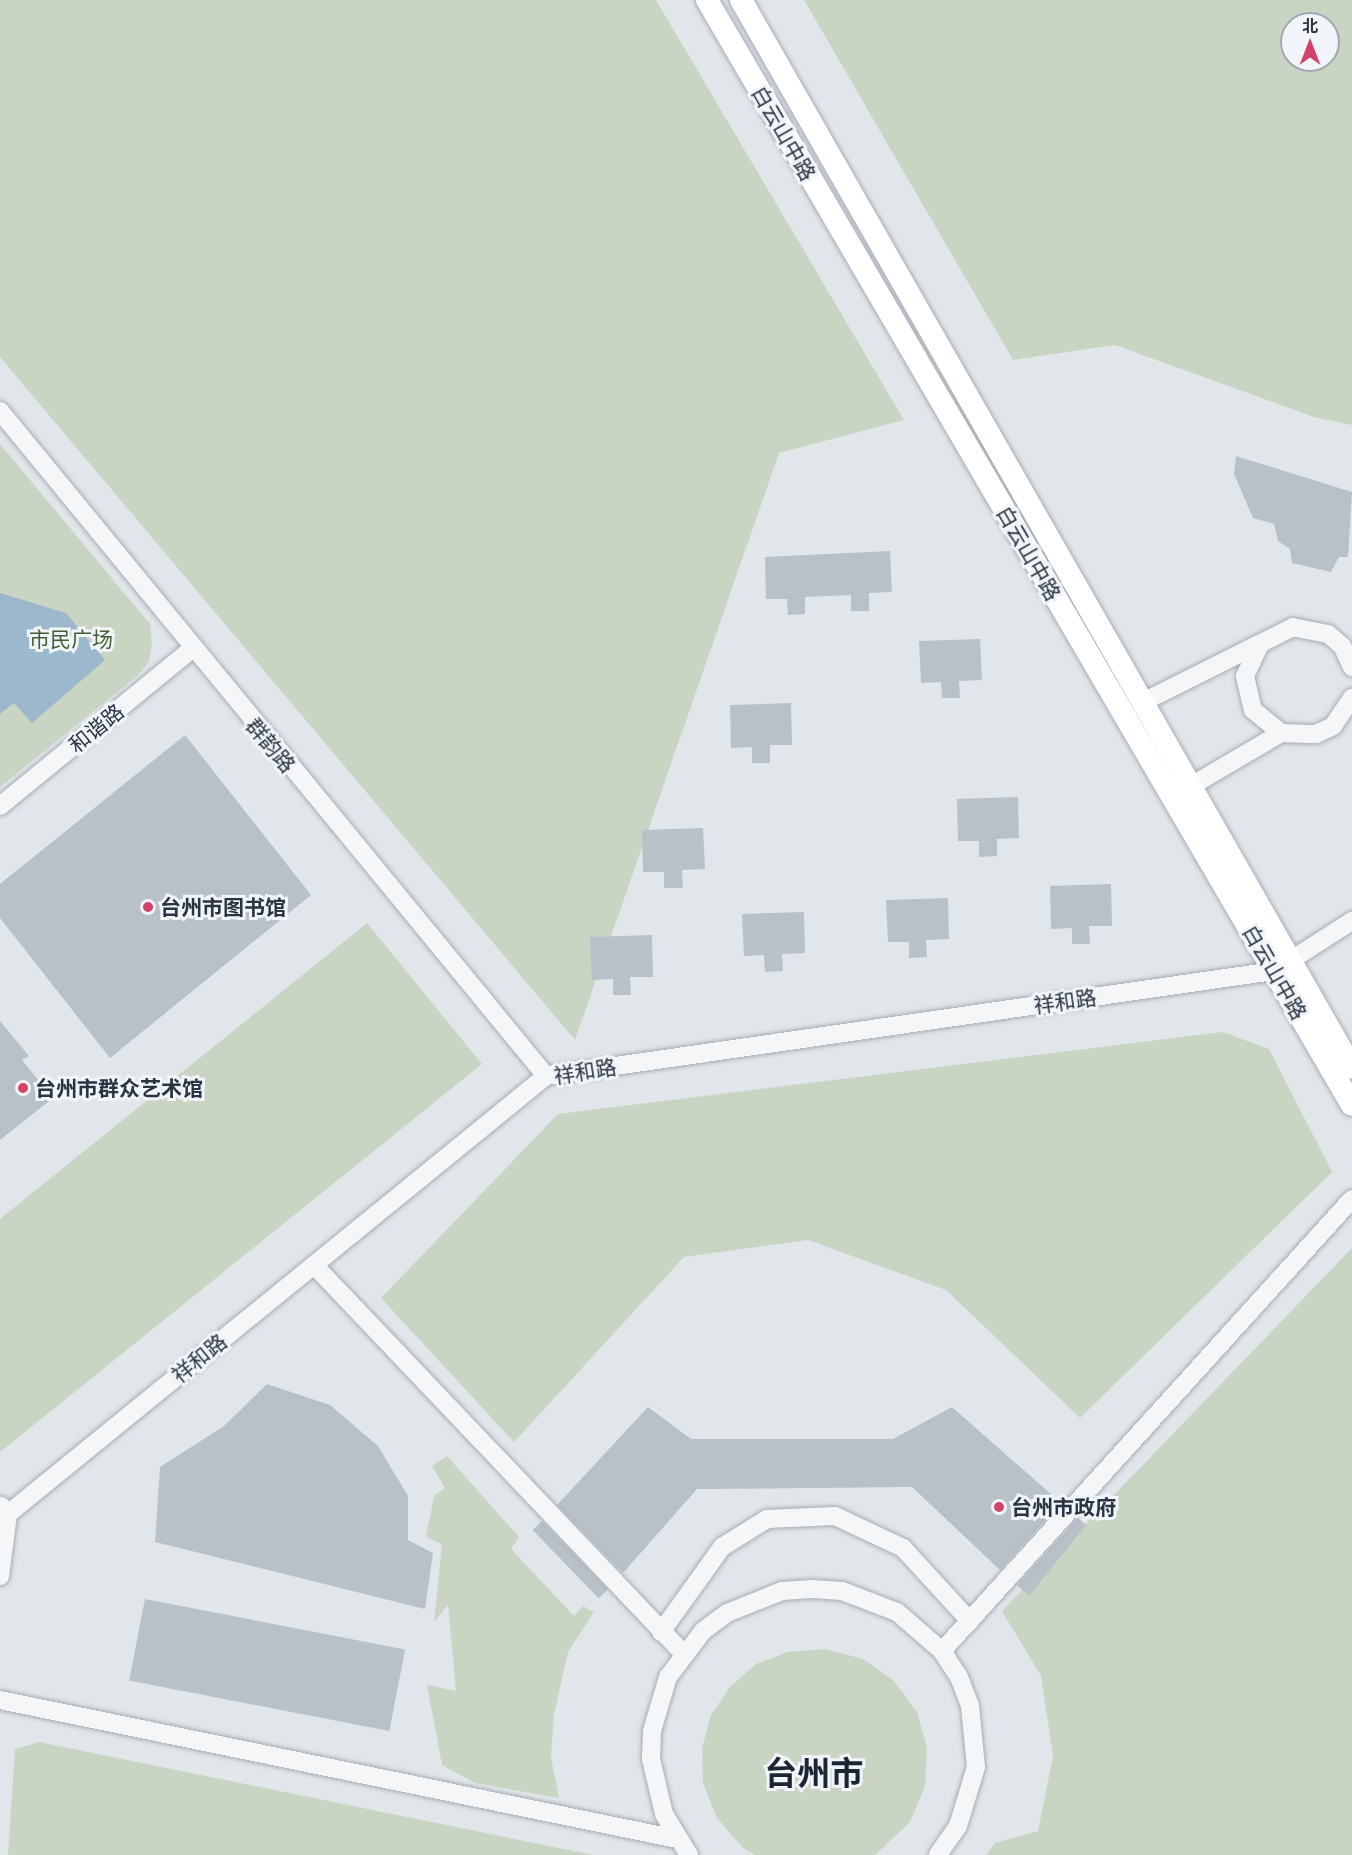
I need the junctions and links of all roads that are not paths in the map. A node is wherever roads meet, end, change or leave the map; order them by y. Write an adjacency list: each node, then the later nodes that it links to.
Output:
1 (707, 0): 14 (main road, 白云山中路)
2 (741, 0): 9 (main road, 白云山中路)
3 (0, 411): 6 (street, 群韵路)
4 (1347, 643): 5 (street); 7 (street)
5 (1260, 644): 9 (street); 10 (street)
6 (192, 649): 12 (street, 和谐路); 16 (street, 群韵路)
7 (1352, 667)
8 (1352, 698): 10 (street)
9 (1143, 702): 11 (main road, 白云山中路)
10 (1281, 733): 11 (street)
11 (1191, 786): 14 (main road, 白云山中路)
12 (0, 806)
13 (1352, 921): 14 (street)
14 (1282, 966): 15 (main road, 白云山中路); 16 (street, 祥和路); 17 (main road, 白云山中路)
15 (1352, 1068)
16 (546, 1076): 19 (street, 祥和路)
17 (1352, 1105)
18 (1352, 1199): 22 (street)
19 (314, 1265): 20 (street, 祥和路); 23 (street)
20 (4, 1510): 21 (street)
21 (0, 1576)
22 (970, 1621): 23 (street); 24 (street)
23 (661, 1632): 25 (street)
24 (942, 1651): 25 (street); 29 (street)
25 (683, 1653): 27 (street)
26 (0, 1700): 27 (street)
27 (677, 1839): 28 (street)
28 (689, 1855)
29 (938, 1855)

